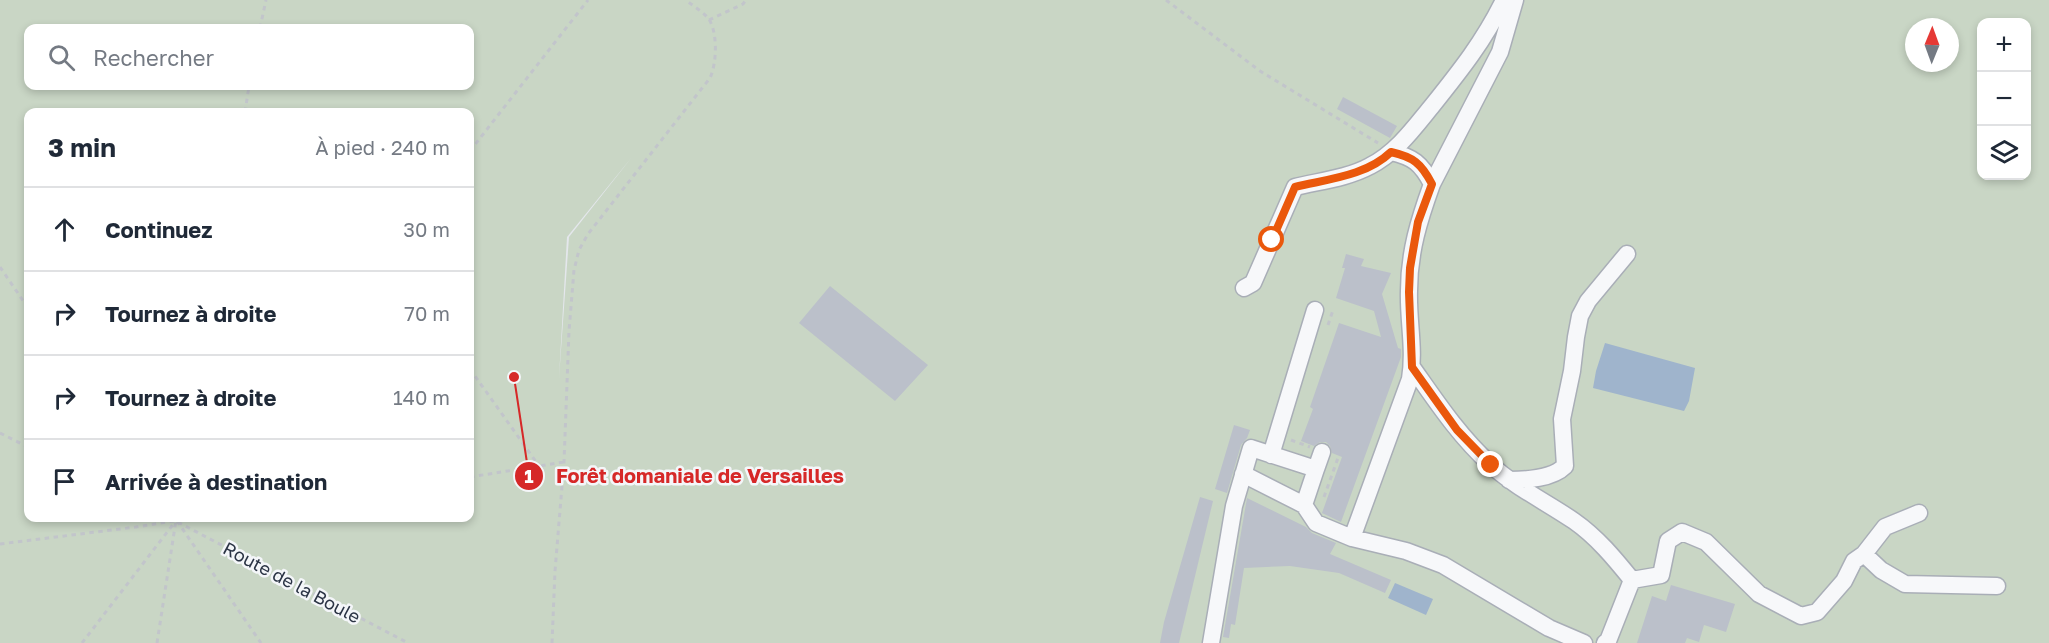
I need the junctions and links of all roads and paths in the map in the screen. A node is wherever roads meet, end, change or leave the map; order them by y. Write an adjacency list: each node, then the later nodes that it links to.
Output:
1 (266, 0): 9 (path)
2 (588, 0): 12 (path)
3 (686, 0): 8 (path)
4 (746, 0): 8 (path)
5 (1166, 0): 13 (path)
6 (1504, 0): 13 (lane)
7 (1515, 0): 14 (lane)
8 (709, 20): 29 (path)
9 (261, 24)
10 (248, 90): 11 (path)
11 (245, 108)
12 (474, 146)
13 (1391, 152): 14 (lane); 17 (lane)
14 (1432, 184): 22 (lane)
15 (1627, 254): 34 (lane)
16 (0, 267): 18 (path)
17 (1244, 288)
18 (24, 302)
19 (1315, 310): 28 (lane)
20 (1333, 310): 21 (path)
21 (1326, 332)
22 (1412, 367): 34 (lane); 43 (lane)
23 (474, 375): 30 (path)
24 (0, 433): 26 (path)
25 (1291, 440): 27 (path)
26 (24, 445)
27 (1322, 452): 31 (lane); 42 (path)
28 (1271, 455): 31 (lane); 32 (lane)
29 (564, 462): 30 (path); 52 (path)
30 (538, 466): 33 (path)
31 (1316, 469): 35 (lane)
32 (1243, 474): 35 (lane); 53 (lane)
33 (474, 476)
34 (1509, 480): 46 (lane)
35 (1304, 505): 42 (lane)
36 (1918, 513): 45 (lane)
37 (158, 522): 44 (path)
38 (172, 522): 48 (path)
39 (174, 522): 49 (path)
40 (178, 522): 50 (path)
41 (182, 522): 51 (path, Route de la Boule)
42 (1316, 523): 43 (lane)
43 (1352, 538): 54 (lane)
44 (0, 544)
45 (1864, 554): 46 (lane); 47 (lane)
46 (1632, 580): 55 (lane)
47 (1997, 586)
48 (82, 643)
49 (157, 643)
50 (261, 643)
51 (408, 643)
52 (552, 643)
53 (1211, 643)
54 (1584, 643)
55 (1605, 643)

